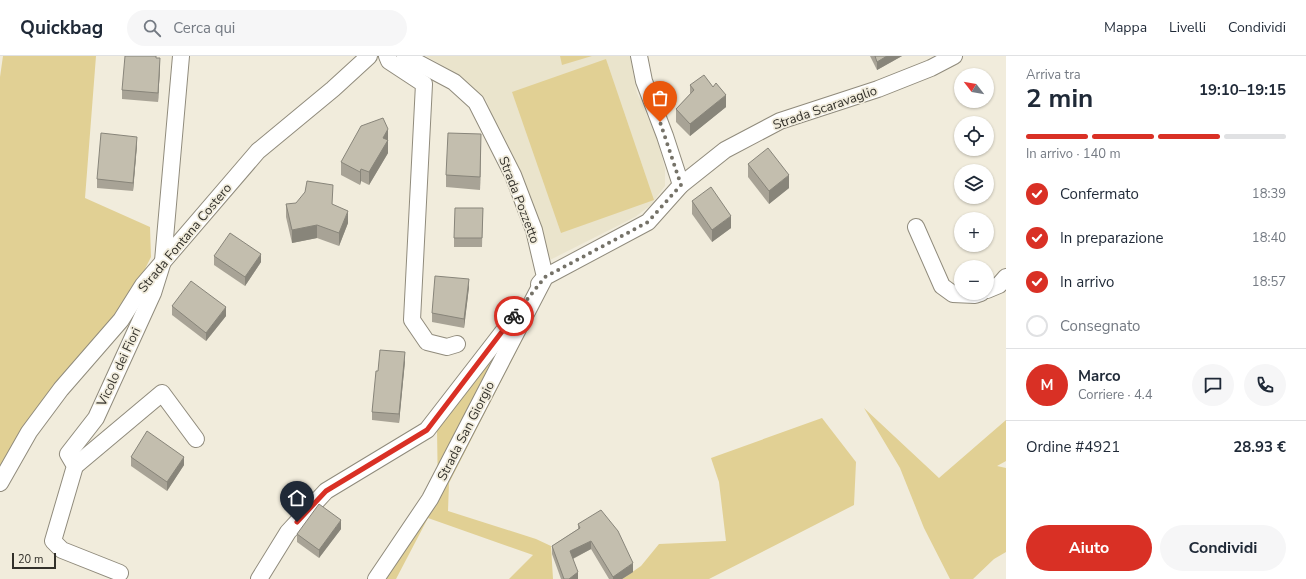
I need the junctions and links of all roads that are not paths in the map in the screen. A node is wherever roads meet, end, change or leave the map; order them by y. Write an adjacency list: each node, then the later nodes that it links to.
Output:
1 (181, 56): 9 (street)
2 (369, 56): 9 (street, Strada Fontana Costero)
3 (387, 56): 14 (street)
4 (405, 56): 10 (street, Strada Pozzetto)
5 (639, 56): 7 (street)
6 (954, 56): 7 (street, Strada Scaravaglio)
7 (681, 185): 10 (street, Strada Scaravaglio)
8 (916, 227): 13 (street)
9 (163, 261): 16 (street, Vicolo dei Fiori); 17 (street, Strada Fontana Costero)
10 (545, 277): 19 (street); 20 (street, Strada San Giorgio)
11 (1006, 278): 12 (street)
12 (994, 287)
13 (954, 294)
14 (458, 344)
15 (196, 439): 16 (street)
16 (75, 466): 18 (street, Vicolo dei Fiori)
17 (0, 483)
18 (120, 573)
19 (259, 579)
20 (376, 579)

